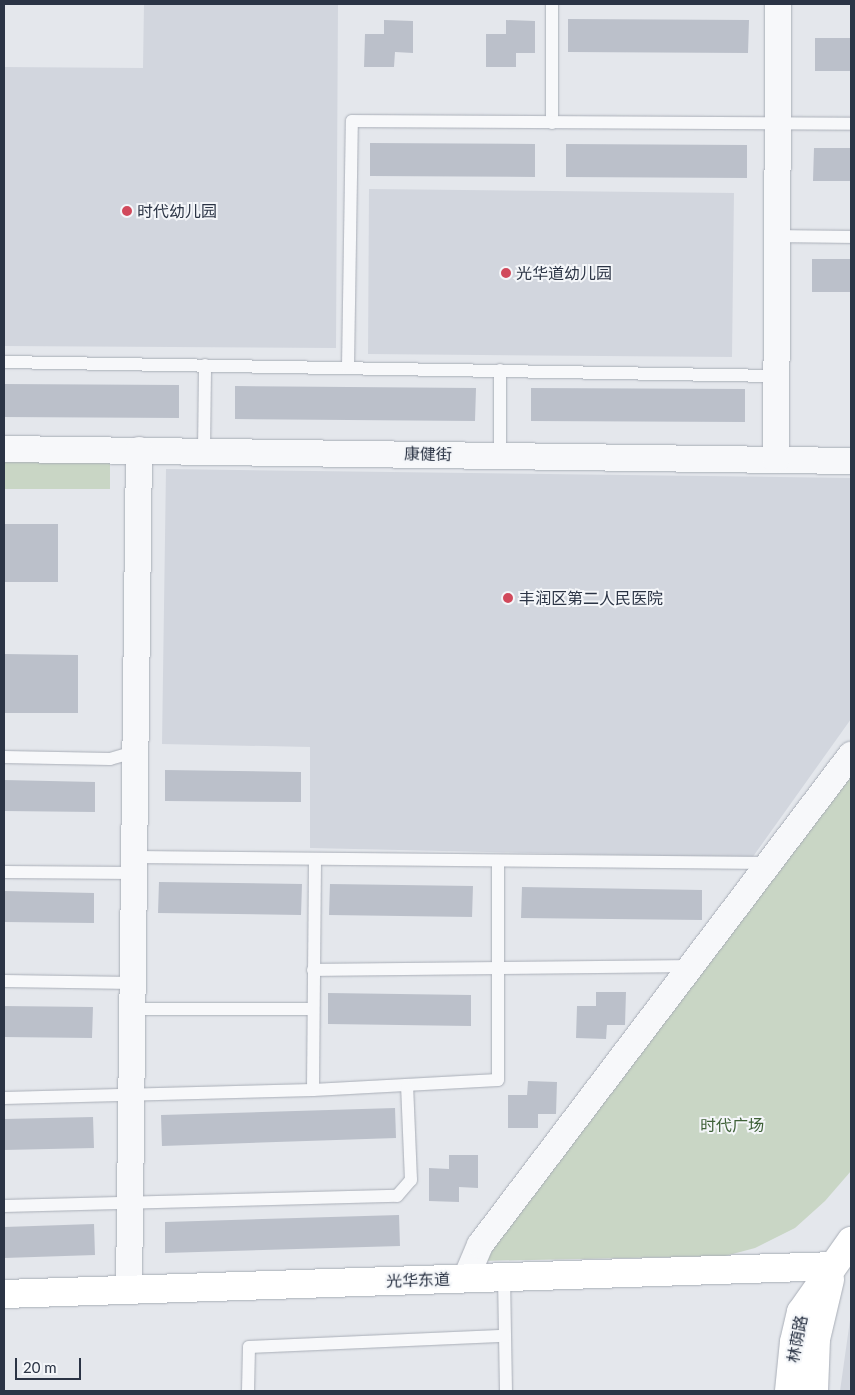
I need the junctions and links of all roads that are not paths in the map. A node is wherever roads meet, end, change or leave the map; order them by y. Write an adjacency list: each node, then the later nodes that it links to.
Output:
1 (552, 4): 3 (lane)
2 (778, 4): 4 (street)
3 (552, 122): 4 (lane); 10 (lane)
4 (778, 124): 5 (lane); 6 (street)
5 (851, 124)
6 (777, 236): 7 (lane); 12 (street)
7 (851, 237)
8 (4, 362): 9 (lane)
9 (204, 365): 10 (lane); 15 (lane)
10 (348, 367): 11 (lane)
11 (500, 370): 12 (lane); 16 (lane)
12 (776, 376): 17 (street)
13 (4, 449): 14 (street, 康健街)
14 (139, 450): 15 (street, 康健街); 19 (street)
15 (204, 451): 16 (street, 康健街)
16 (500, 456): 17 (street, 康健街)
17 (776, 460): 18 (street, 康健街)
18 (851, 461)
19 (135, 752): 21 (lane); 25 (street)
20 (851, 755): 24 (street)
21 (4, 757)
22 (315, 860): 23 (lane); 25 (lane); 28 (lane)
23 (498, 862): 24 (lane); 29 (lane)
24 (769, 863): 27 (street)
25 (134, 865): 26 (lane); 31 (street)
26 (4, 872)
27 (690, 966): 29 (lane); 43 (street)
28 (314, 970): 29 (lane); 33 (lane)
29 (498, 970): 34 (lane)
30 (4, 981): 31 (lane)
31 (133, 983): 32 (street)
32 (132, 1009): 33 (lane); 36 (street)
33 (313, 1009): 35 (lane)
34 (407, 1085): 35 (lane); 38 (lane)
35 (313, 1090): 36 (lane)
36 (132, 1093): 37 (lane); 38 (street)
37 (4, 1098)
38 (130, 1202): 39 (lane); 44 (street)
39 (4, 1206)
40 (851, 1241): 41 (main road, 林荫路)
41 (833, 1266): 42 (main road, 光华东道); 49 (main road, 林荫路); 50 (main road, 林荫路)
42 (504, 1277): 43 (main road, 光华东道); 46 (lane)
43 (466, 1278): 44 (main road, 光华东道)
44 (129, 1290): 45 (main road, 光华东道)
45 (4, 1294)
46 (505, 1336): 47 (lane); 48 (lane)
47 (248, 1391)
48 (506, 1391)
49 (789, 1391)
50 (814, 1391)

